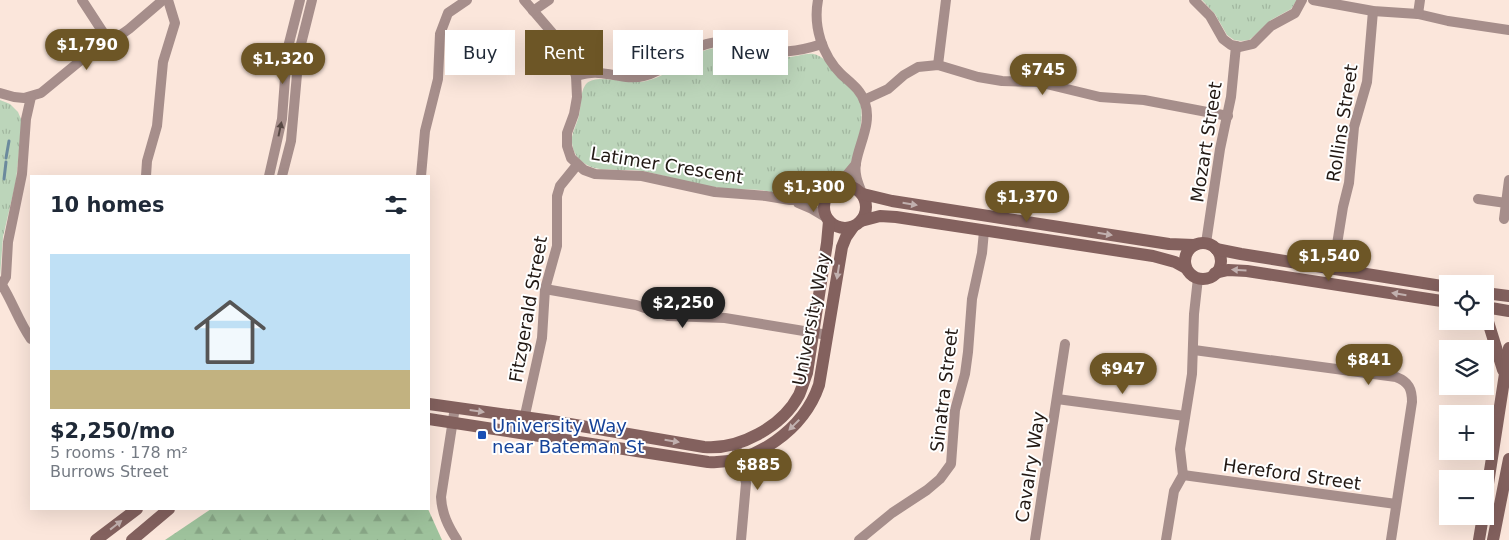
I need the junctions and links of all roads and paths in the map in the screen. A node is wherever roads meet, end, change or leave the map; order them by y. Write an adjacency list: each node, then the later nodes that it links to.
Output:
1 (82, 0): 18 (street)
2 (300, 0): 30 (street, one-way to 2)
3 (312, 0): 31 (street)
4 (467, 0): 32 (street)
5 (524, 0): 14 (street, Latimer Crescent)
6 (549, 0): 14 (street)
7 (818, 0): 19 (street)
8 (946, 0): 21 (street)
9 (1194, 0): 20 (street)
10 (1302, 0): 20 (street)
11 (1313, 0): 15 (street)
12 (1420, 0): 16 (street)
13 (163, 1): 18 (street); 29 (street)
14 (533, 11): 22 (street, Latimer Crescent)
15 (1373, 11): 16 (street); 46 (street, Rollins Street)
16 (1418, 14): 17 (street)
17 (1509, 30)
18 (110, 43): 24 (street)
19 (822, 44): 22 (street); 25 (street)
20 (1236, 46): 26 (street, Mozart Street)
21 (938, 65): 25 (street); 26 (street)
22 (576, 76): 28 (street, Latimer Crescent)
23 (0, 93): 24 (street)
24 (26, 98): 50 (street)
25 (864, 100): 27 (street)
26 (1228, 116): 44 (street, Mozart Street)
27 (856, 163): 34 (street); 35 (street)
28 (577, 165): 36 (street, Latimer Crescent); 52 (street, Fitzgerald Street)
29 (146, 175)
30 (268, 175)
31 (282, 175)
32 (421, 175)
33 (1509, 180): 38 (street)
34 (833, 189): 35 (street); 36 (street, Latimer Crescent); 41 (street)
35 (862, 193): 39 (street, one-way to 39); 42 (street)
36 (790, 200): 41 (street, Latimer Crescent)
37 (1478, 200): 38 (street)
38 (1506, 203): 40 (street)
39 (986, 216): 43 (street); 44 (street, one-way to 44)
40 (1504, 219)
41 (828, 220): 42 (street); 61 (street, University Way)
42 (857, 224): 43 (street); 62 (street, University Way, one-way to 62)
43 (984, 231): 45 (street); 89 (street, Sinatra Street)
44 (1205, 246): 45 (street); 46 (street); 47 (street)
45 (1186, 268): 48 (street)
46 (1333, 268): 49 (street); 51 (street)
47 (1216, 273): 48 (street); 49 (street, one-way to 47)
48 (1198, 278): 66 (street)
49 (1331, 283): 56 (street, one-way to 49)
50 (1, 286): 58 (street)
51 (1439, 286)
52 (545, 289): 61 (street); 72 (street, Fitzgerald Street)
53 (1494, 294): 55 (street)
54 (0, 296): 58 (street)
55 (1509, 296)
56 (1439, 301)
57 (1494, 309): 59 (street)
58 (14, 310): 63 (street)
59 (1509, 311)
60 (1491, 330): 67 (street)
61 (813, 332): 62 (street); 76 (street, University Way)
62 (828, 335): 77 (street, University Way, one-way to 77)
63 (30, 337)
64 (1065, 344): 68 (street, Cavalry Way)
65 (1509, 348): 67 (street)
66 (1194, 350): 71 (street); 81 (street)
67 (1504, 377): 79 (street)
68 (1057, 399): 71 (street); 90 (street, Cavalry Way)
69 (430, 404): 70 (street, University Way)
70 (455, 408): 72 (street, University Way, one-way to 72); 74 (street)
71 (1185, 416): 80 (street)
72 (524, 417): 75 (street, Fitzgerald Street); 76 (street, University Way, one-way to 76)
73 (430, 419): 74 (street, University Way)
74 (453, 423): 75 (street, University Way); 87 (street)
75 (521, 433): 77 (street, University Way)
76 (736, 444): 77 (street)
77 (740, 458): 88 (street)
78 (1509, 459): 94 (street)
79 (1490, 470)
80 (1183, 475): 81 (street, Hereford Street); 91 (street)
81 (1396, 504): 92 (street)
82 (136, 510): 85 (street, one-way to 82)
83 (163, 510): 86 (street)
84 (1482, 525): 93 (street)
85 (96, 540)
86 (132, 540)
87 (457, 540)
88 (741, 540)
89 (859, 540)
90 (1035, 540)
91 (1166, 540)
92 (1391, 540)
93 (1479, 540)
94 (1493, 540)

